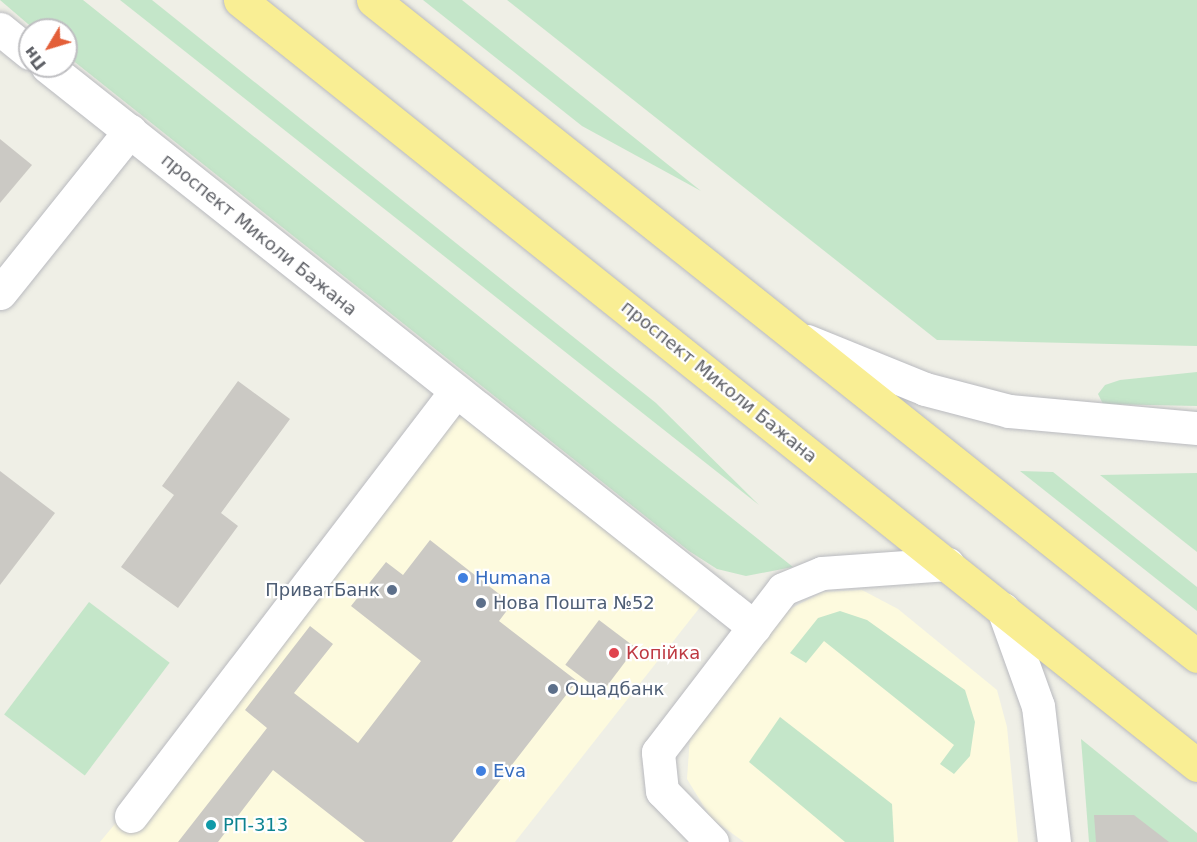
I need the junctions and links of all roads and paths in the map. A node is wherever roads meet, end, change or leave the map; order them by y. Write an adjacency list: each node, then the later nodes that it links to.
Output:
1 (240, 0): 11 (highway, проспект Миколи Бажана)
2 (373, 0): 8 (highway)
3 (0, 29): 4 (street)
4 (18, 43)
5 (62, 78): 6 (street, проспект Миколи Бажана)
6 (130, 131): 7 (street); 9 (street, проспект Миколи Бажана)
7 (0, 293)
8 (794, 335): 10 (street); 14 (highway)
9 (455, 392): 13 (street, проспект Миколи Бажана); 16 (street)
10 (1197, 428)
11 (948, 564): 12 (highway, проспект Миколи Бажана); 13 (street)
12 (1003, 609): 15 (highway, проспект Миколи Бажана); 18 (street)
13 (754, 627): 17 (street)
14 (1197, 656)
15 (1197, 765)
16 (131, 816)
17 (712, 842)
18 (1054, 842)

